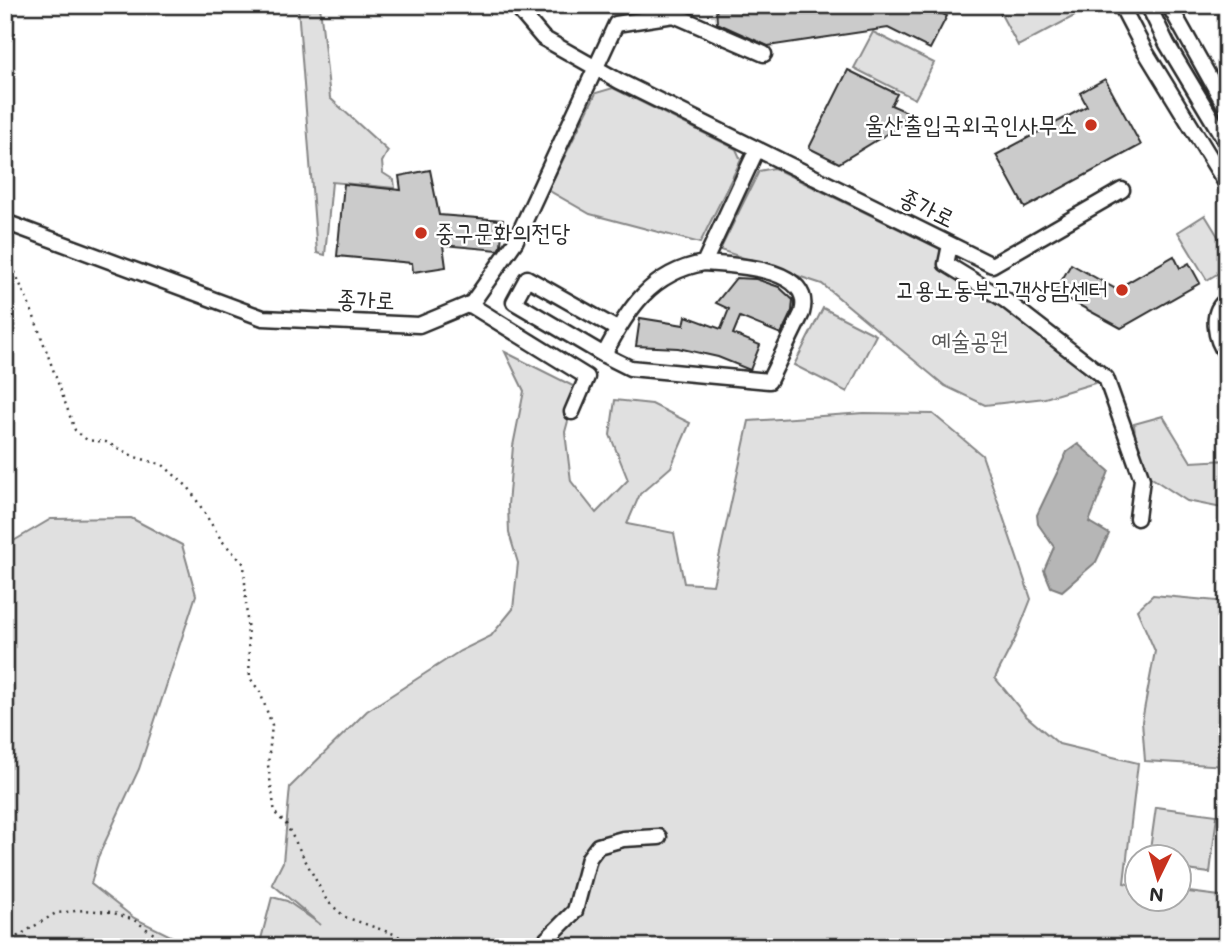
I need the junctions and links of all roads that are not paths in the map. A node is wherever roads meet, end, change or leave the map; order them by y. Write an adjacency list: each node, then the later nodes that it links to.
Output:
1 (515, 5): 6 (street, 종가로)
2 (1121, 5): 10 (street)
3 (1148, 5): 8 (street)
4 (1169, 5): 7 (street)
5 (764, 54): 6 (street)
6 (597, 69): 9 (street, 종가로); 16 (street, 종가로)
7 (1227, 109)
8 (1227, 144)
9 (757, 149): 13 (street, 종가로); 14 (street)
10 (1227, 185)
11 (1122, 190): 13 (street, 종가로)
12 (5, 222): 16 (street, 종가로)
13 (950, 244): 21 (street)
14 (704, 263): 17 (street); 18 (street)
15 (1227, 300): 19 (street)
16 (469, 304): 20 (street)
17 (617, 330): 18 (street); 18 (street)
18 (604, 355)
19 (1227, 355)
20 (572, 412)
21 (1137, 518)
22 (659, 837): 23 (street)
23 (539, 947)

